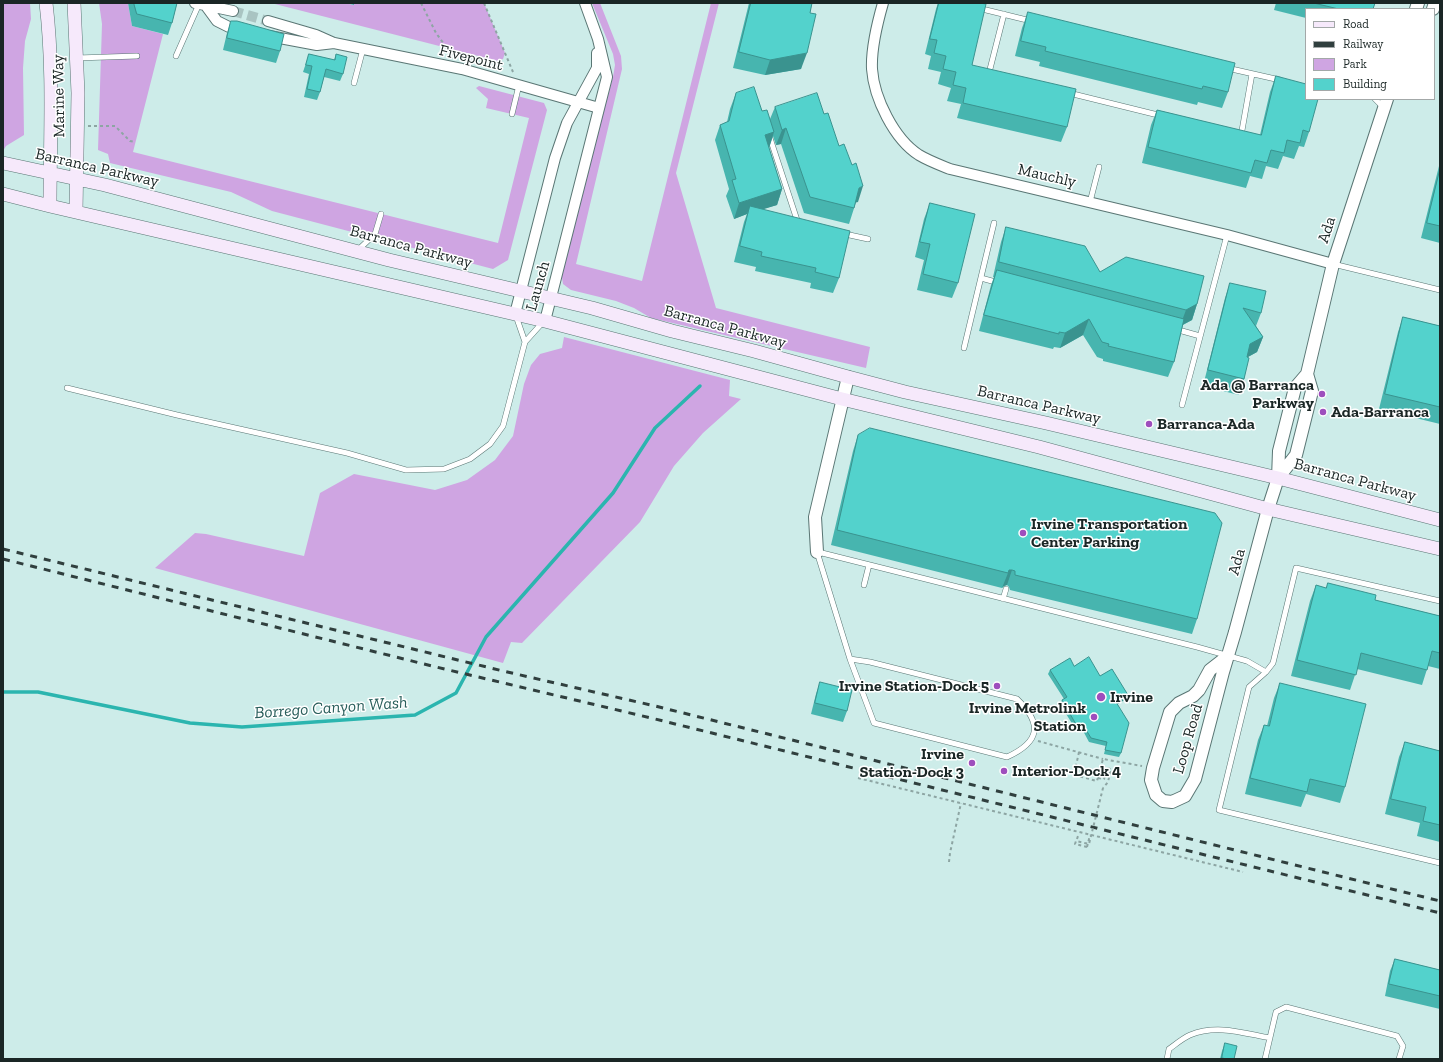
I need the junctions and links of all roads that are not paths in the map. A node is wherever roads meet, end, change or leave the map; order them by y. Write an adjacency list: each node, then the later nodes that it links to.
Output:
1 (46, 3): 35 (main road, Marine Way)
2 (74, 3): 18 (main road, Marine Way)
3 (585, 3): 13 (street, Launch)
4 (883, 3): 38 (street, Mauchly)
5 (200, 4): 7 (street); 11 (street); 17 (lane)
6 (970, 6): 8 (lane)
7 (233, 11)
8 (1004, 14): 10 (lane); 21 (lane)
9 (268, 20): 14 (street, Fivepoint)
10 (1035, 22)
11 (229, 27)
12 (264, 35): 14 (street, Fivepoint)
13 (598, 38): 26 (street, Launch); 28 (street, Launch)
14 (334, 43): 15 (street, Fivepoint)
15 (363, 49): 23 (lane); 24 (street, Fivepoint)
16 (137, 56): 18 (lane)
17 (176, 56)
18 (76, 58): 36 (main road, Marine Way)
19 (1221, 66): 20 (lane)
20 (1252, 74): 22 (lane); 32 (lane)
21 (997, 75)
22 (1283, 81)
23 (354, 83)
24 (519, 85): 26 (street, Fivepoint); 29 (lane)
25 (1064, 92): 30 (lane)
26 (578, 102): 28 (street, Fivepoint); 52 (street, Launch)
27 (1386, 103): 48 (street, Ada)
28 (599, 108): 53 (street, Launch)
29 (512, 114)
30 (1165, 117)
31 (766, 127): 43 (lane)
32 (1233, 134)
33 (3, 163): 35 (main road, Barranca Parkway)
34 (1099, 167): 38 (lane)
35 (50, 174): 36 (main road, Barranca Parkway); 39 (main road, Marine Way)
36 (77, 179): 40 (main road, Marine Way); 47 (main road, Barranca Parkway)
37 (3, 194): 39 (main road)
38 (1090, 202): 45 (street, Mauchly)
39 (50, 206): 40 (main road)
40 (76, 212): 54 (main road)
41 (381, 214): 47 (lane)
42 (994, 223): 49 (lane)
43 (806, 225)
44 (837, 232): 46 (lane)
45 (1227, 235): 48 (street, Mauchly); 57 (lane)
46 (868, 239)
47 (357, 251): 52 (main road, Barranca Parkway)
48 (1333, 264): 51 (lane); 60 (street, Ada)
49 (980, 278): 50 (lane); 59 (lane)
50 (1003, 284)
51 (1440, 290)
52 (522, 292): 53 (main road, Barranca Parkway); 54 (street, Launch)
53 (551, 299): 55 (street, Launch); 61 (main road, Barranca Parkway)
54 (515, 314): 55 (main road); 58 (lane, Launch)
55 (545, 321): 58 (lane, Launch); 63 (main road)
56 (1170, 328): 57 (lane)
57 (1200, 336): 64 (lane)
58 (525, 342): 62 (lane)
59 (964, 348)
60 (1307, 374): 65 (street, Ada); 65 (street, Ada)
61 (848, 377): 63 (street); 65 (main road, Barranca Parkway)
62 (67, 388)
63 (842, 399): 66 (main road); 69 (street)
64 (1182, 405)
65 (1278, 478): 66 (street, Ada); 67 (main road, Barranca Parkway)
66 (1268, 509): 68 (main road); 75 (street, Ada)
67 (1440, 520)
68 (1440, 549)
69 (817, 552): 70 (lane); 76 (lane)
70 (869, 565): 71 (lane); 73 (lane)
71 (864, 585)
72 (1006, 589): 73 (lane)
73 (1003, 598): 75 (lane)
74 (1440, 601): 77 (lane)
75 (1228, 656): 75 (street, Loop Road); 77 (lane)
76 (850, 660): 76 (lane)
77 (1266, 672): 78 (lane)
78 (1440, 863)
79 (1270, 1038): 80 (lane); 81 (lane); 82 (lane)
80 (1168, 1059)
81 (1265, 1059)
82 (1399, 1059)

